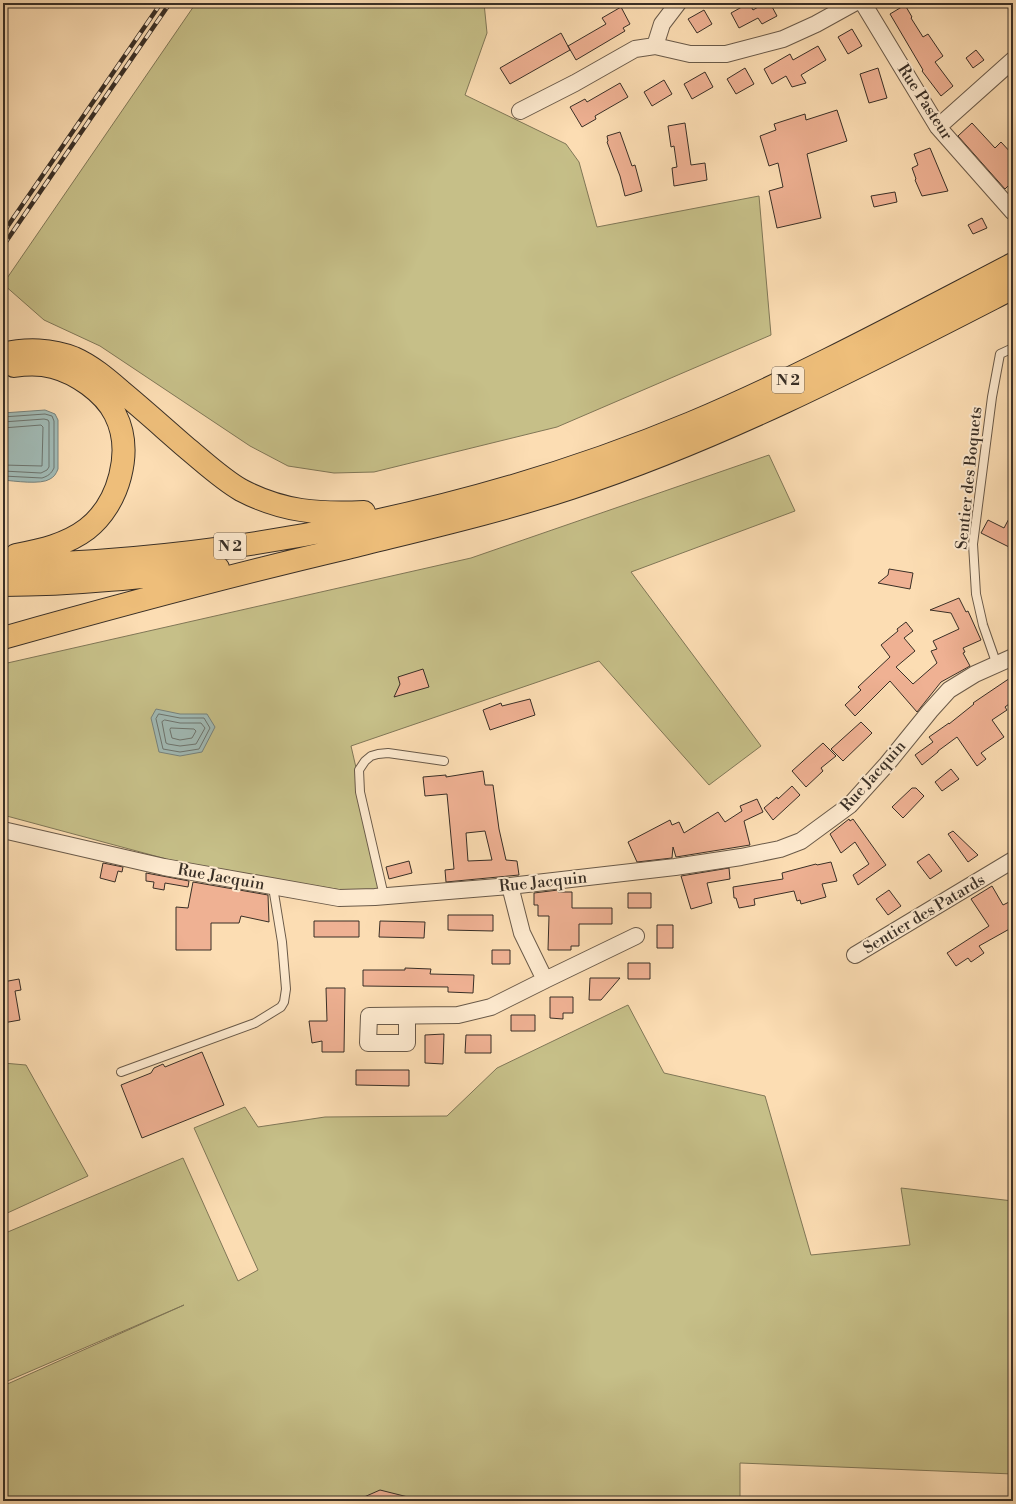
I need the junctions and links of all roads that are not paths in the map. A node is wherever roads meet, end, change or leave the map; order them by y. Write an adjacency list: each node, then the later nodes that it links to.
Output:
1 (678, 3): 4 (street)
2 (854, 3): 4 (street)
3 (863, 3): 7 (street, Rue Pasteur)
4 (656, 46): 6 (street)
5 (1013, 60): 7 (street)
6 (520, 111)
7 (938, 127): 8 (street, Rue Pasteur)
8 (1013, 212)
9 (1013, 264): 14 (highway, N 2)
10 (1013, 288): 15 (highway, N 2)
11 (1013, 348): 21 (lane, Sentier des Boquets)
12 (3, 354): 14 (highway)
13 (3, 368): 16 (highway)
14 (453, 502): 17 (highway, N 2)
15 (348, 548): 18 (highway, N 2); 19 (highway)
16 (3, 558)
17 (3, 565)
18 (3, 585)
19 (3, 638)
20 (1013, 657): 21 (street, Rue Jacquin)
21 (997, 665): 26 (street, Rue Jacquin)
22 (444, 760): 27 (lane)
23 (3, 830): 25 (street, Rue Jacquin)
24 (1013, 860): 29 (street, Sentier des Patards)
25 (273, 886): 27 (street, Rue Jacquin); 32 (lane)
26 (510, 886): 27 (street, Rue Jacquin); 30 (street)
27 (384, 896)
28 (636, 936): 30 (street)
29 (855, 955)
30 (545, 980): 31 (street)
31 (407, 1016)
32 (121, 1072)

